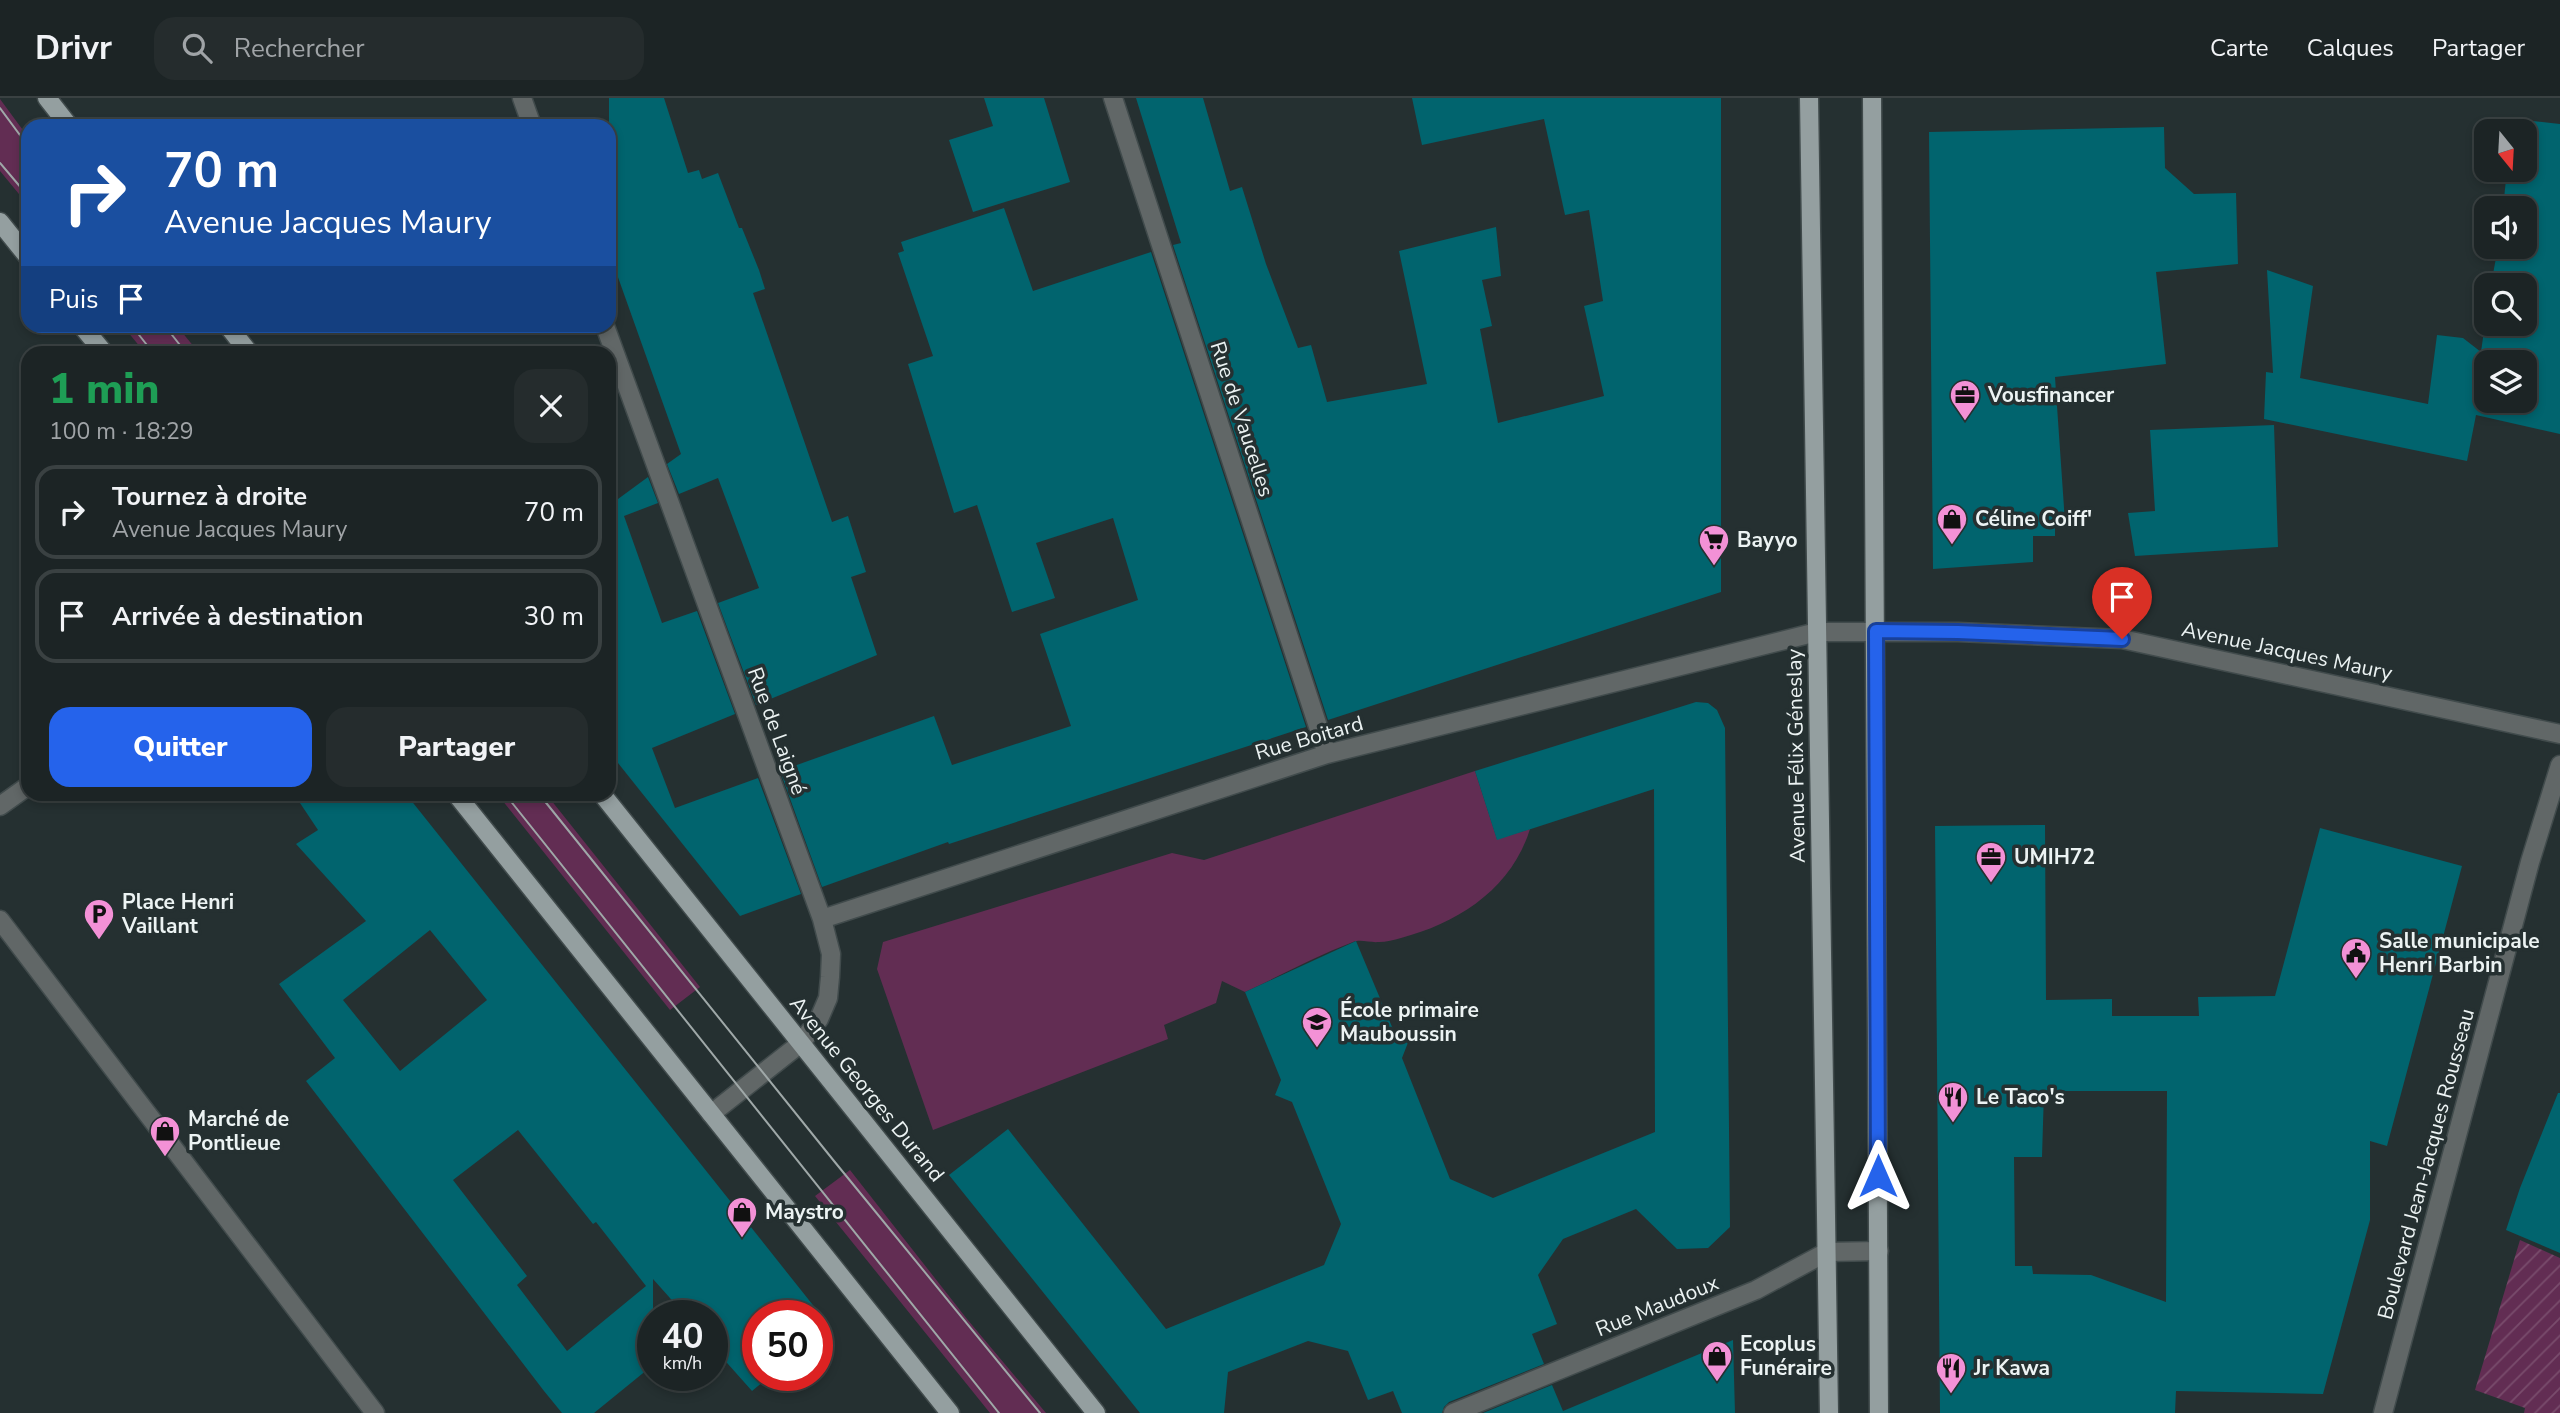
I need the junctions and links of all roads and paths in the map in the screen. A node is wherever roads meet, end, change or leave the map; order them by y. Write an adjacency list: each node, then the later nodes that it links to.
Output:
1 (47, 98): 6 (main road)
2 (522, 98): 7 (street)
3 (1113, 98): 14 (street, Rue de Vaucelles)
4 (1809, 98): 12 (main road, Avenue Félix Géneslay)
5 (1872, 98): 11 (main road)
6 (64, 119)
7 (530, 119)
8 (0, 222): 9 (main road)
9 (21, 248)
10 (616, 356): 20 (street, Rue de Laigné)
11 (1876, 631): 12 (street, Avenue Jacques Maury); 13 (street, Avenue Jacques Maury); 24 (main road)
12 (1817, 632): 14 (street, Rue Boitard); 25 (main road, Avenue Félix Géneslay)
13 (2560, 734)
14 (1327, 754): 20 (street, Rue Boitard)
15 (2560, 765): 32 (street, Boulevard Jean-Jacques Rousseau)
16 (21, 791): 19 (street)
17 (462, 801): 23 (main road)
18 (608, 801): 22 (main road, Avenue Georges Durand)
19 (0, 806)
20 (822, 919): 22 (street, Rue de Laigné)
21 (0, 920): 26 (street)
22 (801, 1043): 23 (street, Rue de Laigné); 28 (main road, Avenue Georges Durand)
23 (711, 1114): 27 (main road)
24 (1878, 1251): 25 (street, Rue Maudoux); 31 (main road)
25 (1827, 1252): 29 (street, Rue Maudoux); 30 (main road, Avenue Félix Géneslay)
26 (375, 1413)
27 (950, 1413)
28 (1096, 1413)
29 (1452, 1413)
30 (1829, 1413)
31 (1879, 1413)
32 (2382, 1413)

